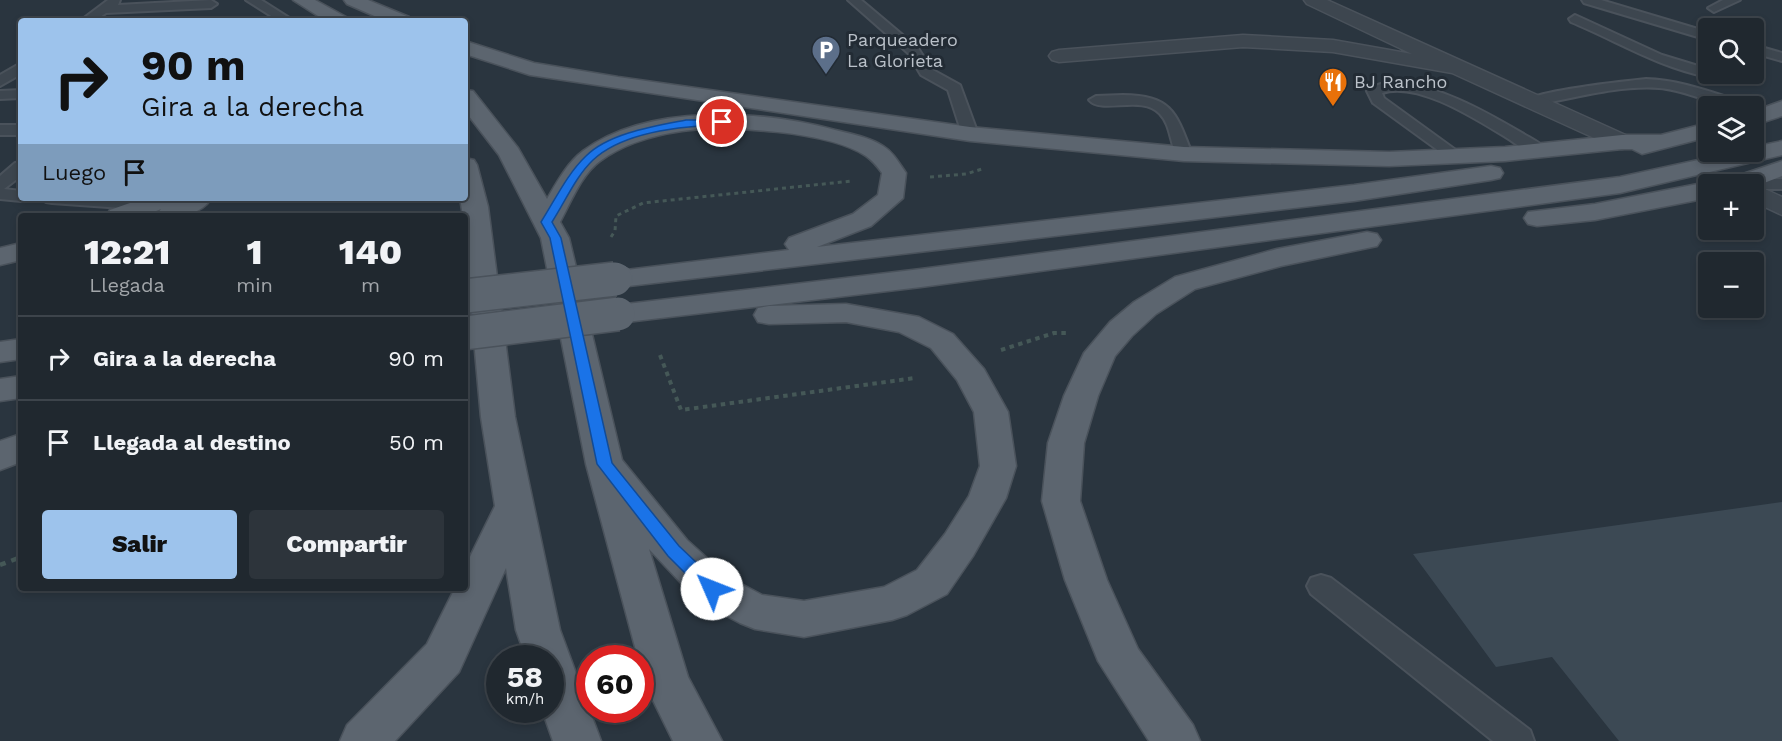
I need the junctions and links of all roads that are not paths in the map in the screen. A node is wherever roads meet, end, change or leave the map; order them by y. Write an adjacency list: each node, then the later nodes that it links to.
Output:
1 (116, 0): 12 (lane)
2 (252, 0): 15 (lane)
3 (302, 0): 16 (main road)
4 (334, 0): 17 (main road)
5 (353, 0): 18 (main road)
6 (854, 0): 40 (lane)
7 (1314, 0): 26 (street)
8 (1588, 0): 20 (lane)
9 (1734, 0): 11 (lane)
10 (214, 2): 12 (lane); 13 (lane)
11 (1714, 8)
12 (103, 9): 14 (lane)
13 (198, 15)
14 (90, 18)
15 (283, 18)
16 (334, 18)
17 (364, 18)
18 (395, 18)
19 (1575, 19): 29 (lane)
20 (1698, 33)
21 (468, 48): 40 (main road)
22 (1764, 52): 24 (lane)
23 (1059, 56): 26 (street)
24 (1782, 57)
25 (1764, 63): 28 (lane)
26 (1460, 68): 36 (street)
27 (18, 69): 30 (lane)
28 (1782, 69)
29 (1698, 70)
30 (0, 82)
31 (18, 94): 32 (lane)
32 (0, 95)
33 (1709, 96): 36 (lane)
34 (468, 100): 63 (main road)
35 (1096, 100): 45 (lane)
36 (1531, 102): 41 (street)
37 (0, 130): 38 (lane)
38 (18, 130)
39 (1698, 133): 42 (main road)
40 (970, 134): 45 (main road)
41 (1622, 142): 42 (main road); 44 (main road)
42 (1663, 142): 66 (main road)
43 (1782, 148): 68 (main road)
44 (1540, 151): 46 (main road); 46 (lane)
45 (1184, 154): 46 (main road)
46 (1456, 156)
47 (1782, 168): 49 (main road)
48 (18, 170): 52 (lane)
49 (1764, 175)
50 (1764, 184): 51 (lane)
51 (1782, 184)
52 (0, 185)
53 (1698, 192): 84 (main road)
54 (0, 194): 55 (lane)
55 (18, 196)
56 (1764, 197): 61 (street)
57 (93, 201): 60 (lane)
58 (185, 201): 60 (main road)
59 (468, 203): 77 (main road)
60 (162, 206): 62 (main road)
61 (1782, 207)
62 (132, 213)
63 (547, 222): 66 (main road); 76 (main road)
64 (18, 252): 65 (main road)
65 (0, 257)
66 (743, 263): 67 (main road, bridge)
67 (468, 296)
68 (618, 314): 69 (main road, bridge); 76 (main road)
69 (468, 333)
70 (18, 349): 71 (main road)
71 (0, 352)
72 (18, 387): 73 (main road)
73 (0, 390)
74 (18, 448): 75 (main road)
75 (0, 457)
76 (604, 464): 83 (main road)
77 (514, 507): 79 (main road); 81 (main road)
78 (1320, 586): 85 (lane)
79 (543, 645)
80 (564, 704): 82 (main road)
81 (364, 741)
82 (577, 741)
83 (698, 741)
84 (1176, 741)
85 (1518, 741)

